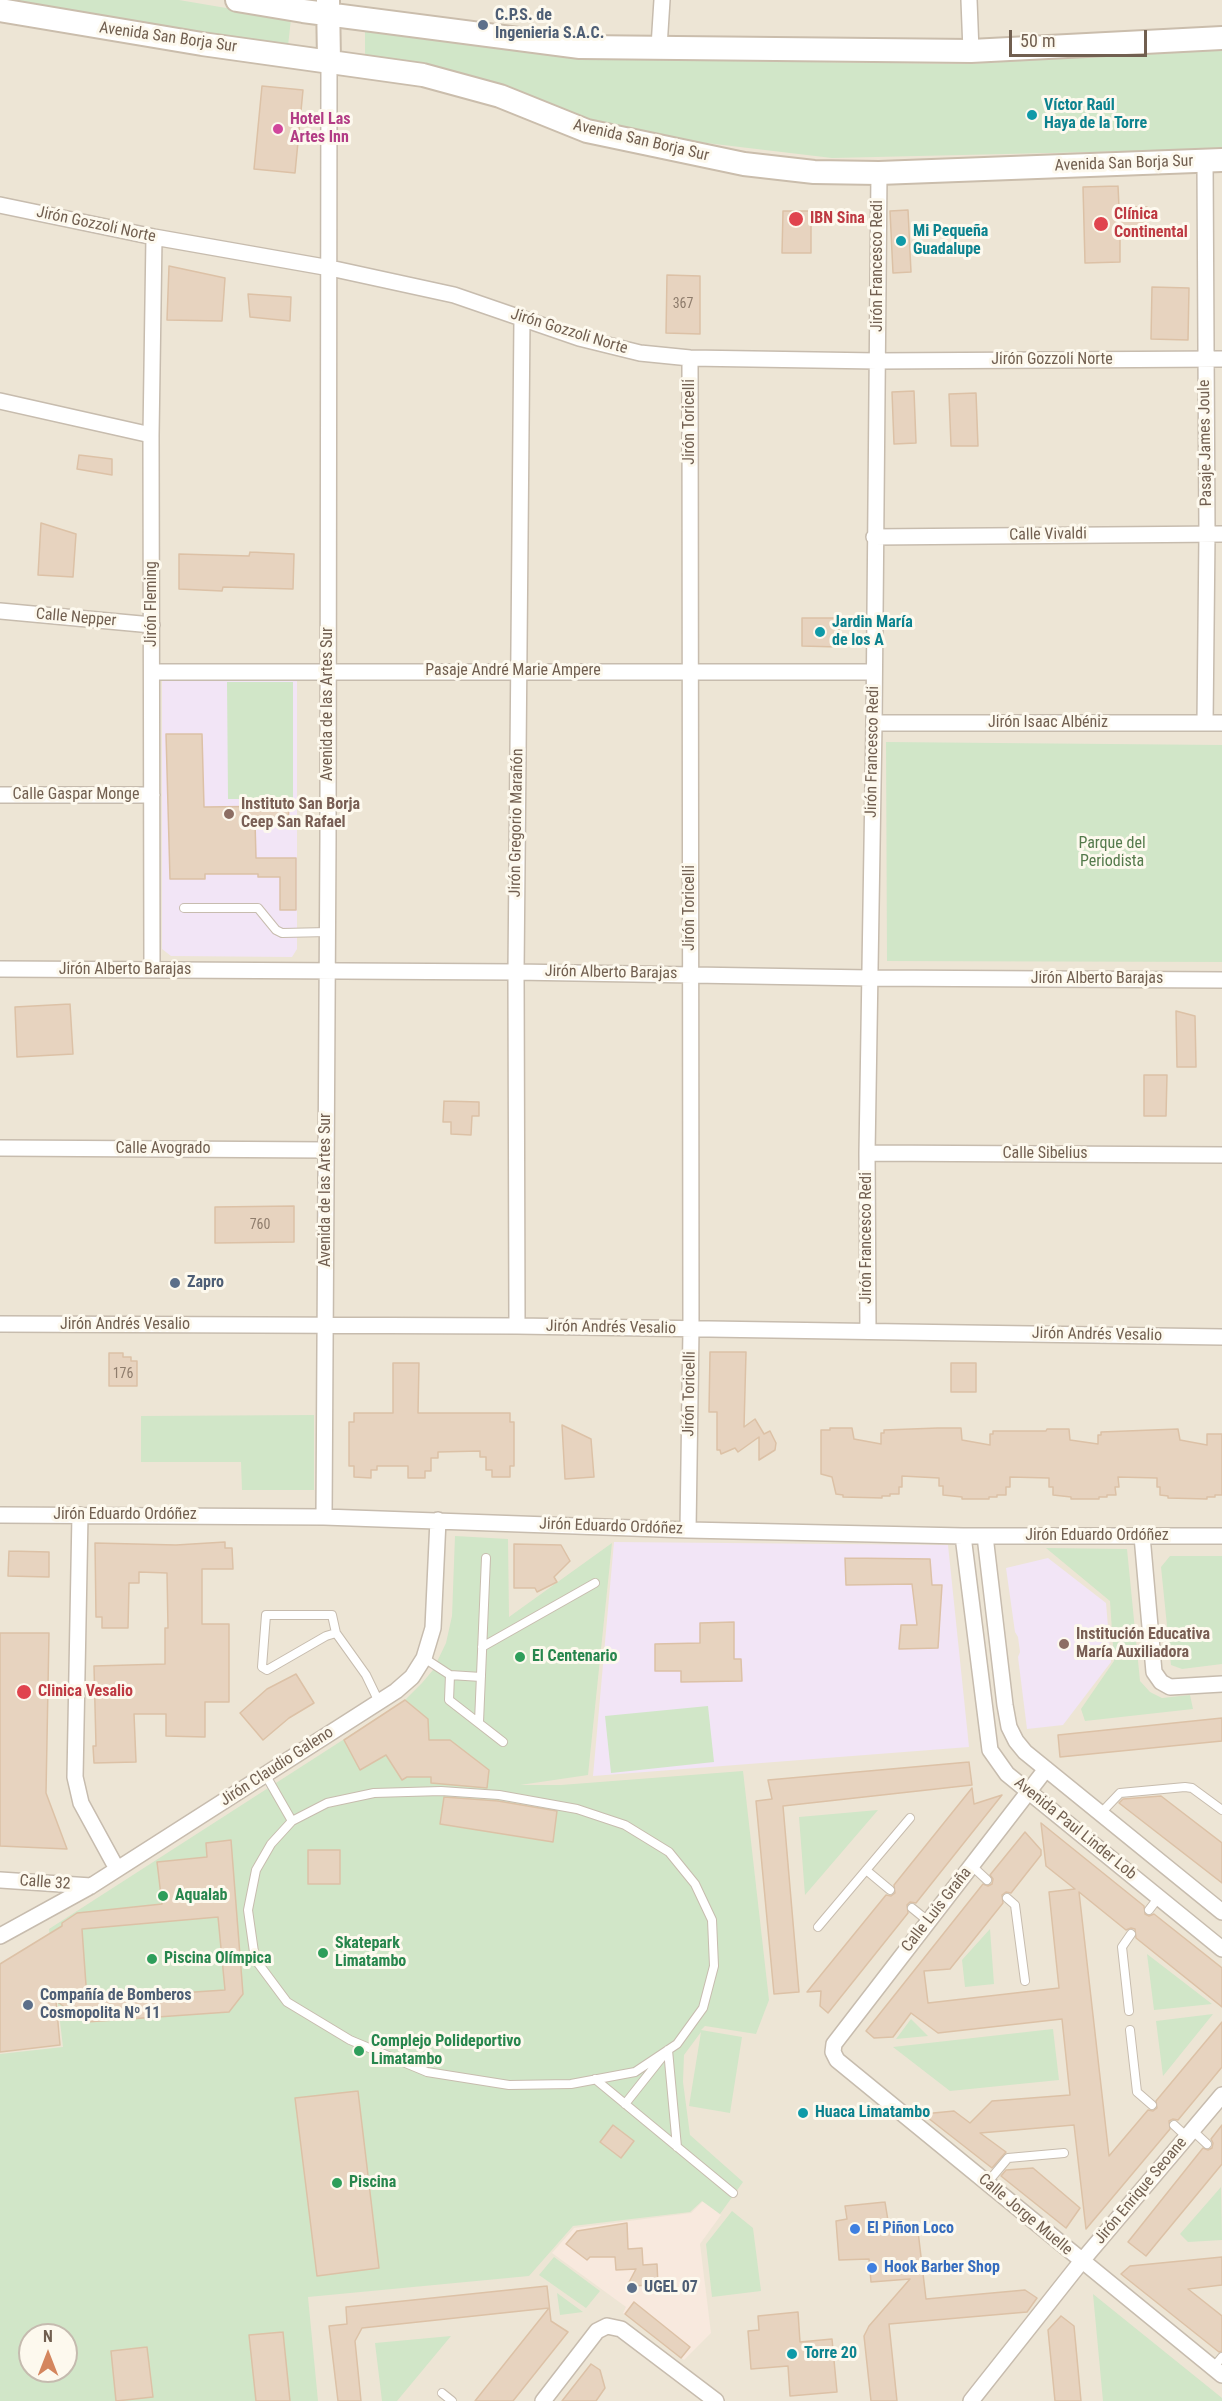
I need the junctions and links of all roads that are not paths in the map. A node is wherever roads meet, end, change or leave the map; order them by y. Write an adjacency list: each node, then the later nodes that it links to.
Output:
1 (237, 0): 4 (main road)
2 (662, 0): 7 (street)
3 (969, 0): 8 (street)
4 (328, 7): 7 (main road); 9 (main road, Avenida de las Artes Sur)
5 (0, 10): 9 (main road, Avenida San Borja Sur)
6 (1222, 38): 8 (main road)
7 (660, 47): 8 (main road)
8 (971, 51)
9 (329, 60): 11 (main road, Avenida San Borja Sur); 14 (street, Avenida de las Artes Sur)
10 (1213, 161): 11 (main road, Avenida San Borja Sur); 17 (street, Pasaje James Joule)
11 (879, 173): 19 (street, Jirón Francesco Redi)
12 (0, 205): 13 (street, Jirón Gozzoli Norte)
13 (154, 237): 14 (street, Jirón Gozzoli Norte); 21 (street, Jirón Fleming)
14 (330, 268): 15 (street, Jirón Gozzoli Norte); 28 (street, Avenida de las Artes Sur)
15 (522, 319): 16 (street, Jirón Gozzoli Norte); 29 (street, Jirón Gregorio Marañón)
16 (690, 358): 19 (street, Jirón Gozzoli Norte); 26 (street, Jirón Toricelli)
17 (1205, 359): 18 (street, Jirón Gozzoli Norte); 19 (street, Jirón Gozzoli Norte); 22 (street, Pasaje James Joule)
18 (1222, 359)
19 (877, 361): 23 (street, Jirón Francesco Redi)
20 (0, 401): 21 (street)
21 (151, 435): 25 (street, Jirón Fleming)
22 (1214, 534): 23 (street, Calle Vivaldi); 32 (street, Pasaje James Joule)
23 (874, 537): 30 (street, Jirón Francesco Redi)
24 (0, 611): 25 (street, Calle Nepper)
25 (152, 625): 27 (street, Jirón Fleming)
26 (690, 670): 29 (street, Pasaje André Marie Ampere); 30 (street, Pasaje André Marie Ampere); 42 (street, Jirón Toricelli)
27 (152, 672): 28 (street, Pasaje André Marie Ampere); 35 (street, Jirón Fleming)
28 (328, 672): 29 (street, Pasaje André Marie Ampere); 37 (street, Avenida de las Artes Sur)
29 (519, 672): 41 (street, Jirón Gregorio Marañón)
30 (874, 672): 31 (street, Jirón Francesco Redi)
31 (874, 723): 32 (street, Jirón Isaac Albéniz); 43 (street, Jirón Francesco Redi)
32 (1205, 723): 33 (street, Jirón Isaac Albéniz)
33 (1222, 723)
34 (0, 795): 35 (street, Calle Gaspar Monge)
35 (152, 795): 39 (street, Jirón Fleming)
36 (184, 908): 37 (lane)
37 (327, 932): 40 (street, Avenida de las Artes Sur)
38 (0, 969): 39 (street, Jirón Alberto Barajas)
39 (152, 970): 40 (street, Jirón Alberto Barajas)
40 (327, 972): 41 (street, Jirón Alberto Barajas); 46 (street, Avenida de las Artes Sur)
41 (516, 972): 42 (street, Jirón Alberto Barajas); 51 (street, Jirón Gregorio Marañón)
42 (690, 974): 43 (street, Jirón Alberto Barajas); 52 (street, Jirón Toricelli)
43 (869, 978): 44 (street, Jirón Alberto Barajas); 47 (street, Jirón Francesco Redi)
44 (1222, 980)
45 (0, 1148): 46 (street, Calle Avogrado)
46 (326, 1150): 50 (street, Avenida de las Artes Sur)
47 (867, 1153): 48 (street, Calle Sibelius); 53 (street, Jirón Francesco Redi)
48 (1222, 1155)
49 (0, 1324): 50 (street, Jirón Andrés Vesalio)
50 (324, 1325): 51 (street, Jirón Andrés Vesalio); 57 (street, Avenida de las Artes Sur)
51 (517, 1326): 52 (street, Jirón Andrés Vesalio)
52 (691, 1329): 53 (street, Jirón Andrés Vesalio); 59 (street, Jirón Toricelli)
53 (868, 1331): 54 (street, Jirón Andrés Vesalio)
54 (1222, 1336)
55 (0, 1515): 56 (street, Jirón Eduardo Ordóñez)
56 (80, 1515): 57 (street, Jirón Eduardo Ordóñez); 83 (street)
57 (324, 1517): 58 (street, Jirón Eduardo Ordóñez)
58 (438, 1520): 59 (street, Jirón Eduardo Ordóñez); 68 (street, Jirón Claudio Galeno)
59 (688, 1530): 60 (street, Jirón Eduardo Ordóñez)
60 (963, 1536): 61 (street, Jirón Eduardo Ordóñez); 77 (street, Avenida Paul Linder Lob)
61 (984, 1536): 62 (street, Jirón Eduardo Ordóñez); 75 (street, Avenida Paul Linder Lob)
62 (1142, 1536): 63 (street, Jirón Eduardo Ordóñez); 71 (street)
63 (1222, 1536)
64 (486, 1558): 67 (lane)
65 (595, 1583): 67 (lane)
66 (336, 1633): 66 (lane); 72 (lane)
67 (482, 1647): 70 (lane)
68 (424, 1658): 69 (lane); 72 (street, Jirón Claudio Galeno)
69 (450, 1675): 70 (lane); 73 (lane)
70 (481, 1677): 73 (lane)
71 (1222, 1684)
72 (379, 1702): 76 (street, Jirón Claudio Galeno)
73 (479, 1722): 74 (lane)
74 (503, 1742)
75 (1046, 1769): 77 (street, Calle Luis Graña); 79 (street, Avenida Paul Linder Lob)
76 (265, 1774): 81 (lane); 83 (street, Jirón Claudio Galeno)
77 (1030, 1792): 82 (street, Calle Luis Graña); 90 (street, Avenida Paul Linder Lob)
78 (1222, 1810): 79 (lane)
79 (1100, 1814): 85 (street, Avenida Paul Linder Lob)
80 (910, 1818): 84 (lane)
81 (292, 1821): 103 (lane); 105 (lane)
82 (972, 1866): 87 (lane); 95 (street, Calle Luis Graña)
83 (117, 1869): 88 (street, Jirón Claudio Galeno)
84 (866, 1870): 89 (lane); 96 (lane)
85 (1176, 1875): 90 (street); 94 (street, Avenida Paul Linder Lob)
86 (0, 1880): 88 (street, Calle 32)
87 (987, 1880)
88 (91, 1886): 98 (street, Jirón Claudio Galeno)
89 (890, 1890)
90 (1159, 1897): 93 (lane); 99 (street, Avenida Paul Linder Lob)
91 (1007, 1898): 100 (lane)
92 (912, 1908): 95 (lane)
93 (1149, 1910)
94 (1222, 1912)
95 (928, 1921): 104 (street, Calle Luis Graña)
96 (818, 1927)
97 (1131, 1934): 101 (lane)
98 (0, 1936)
99 (1222, 1949)
100 (1025, 1981)
101 (1129, 2011)
102 (1130, 2030): 108 (lane)
103 (668, 2050): 105 (lane); 107 (lane); 112 (lane)
104 (833, 2052): 114 (street, Calle Jorge Muelle)
105 (595, 2079): 107 (lane)
106 (1222, 2095): 110 (street, Jirón Enrique Seoane)
107 (625, 2104): 112 (lane)
108 (1152, 2105)
109 (1174, 2125): 110 (lane)
110 (1189, 2133): 111 (lane); 116 (street, Jirón Enrique Seoane)
111 (1207, 2144)
112 (677, 2147): 115 (lane)
113 (1064, 2153): 114 (lane)
114 (987, 2183): 116 (street, Calle Jorge Muelle)
115 (733, 2193)
116 (1081, 2262): 117 (street, Calle Jorge Muelle); 122 (street, Jirón Enrique Seoane)
117 (1219, 2367)
118 (442, 2393): 119 (lane)
119 (452, 2401)
120 (543, 2401): 121 (street)
121 (716, 2401)
122 (971, 2401)

